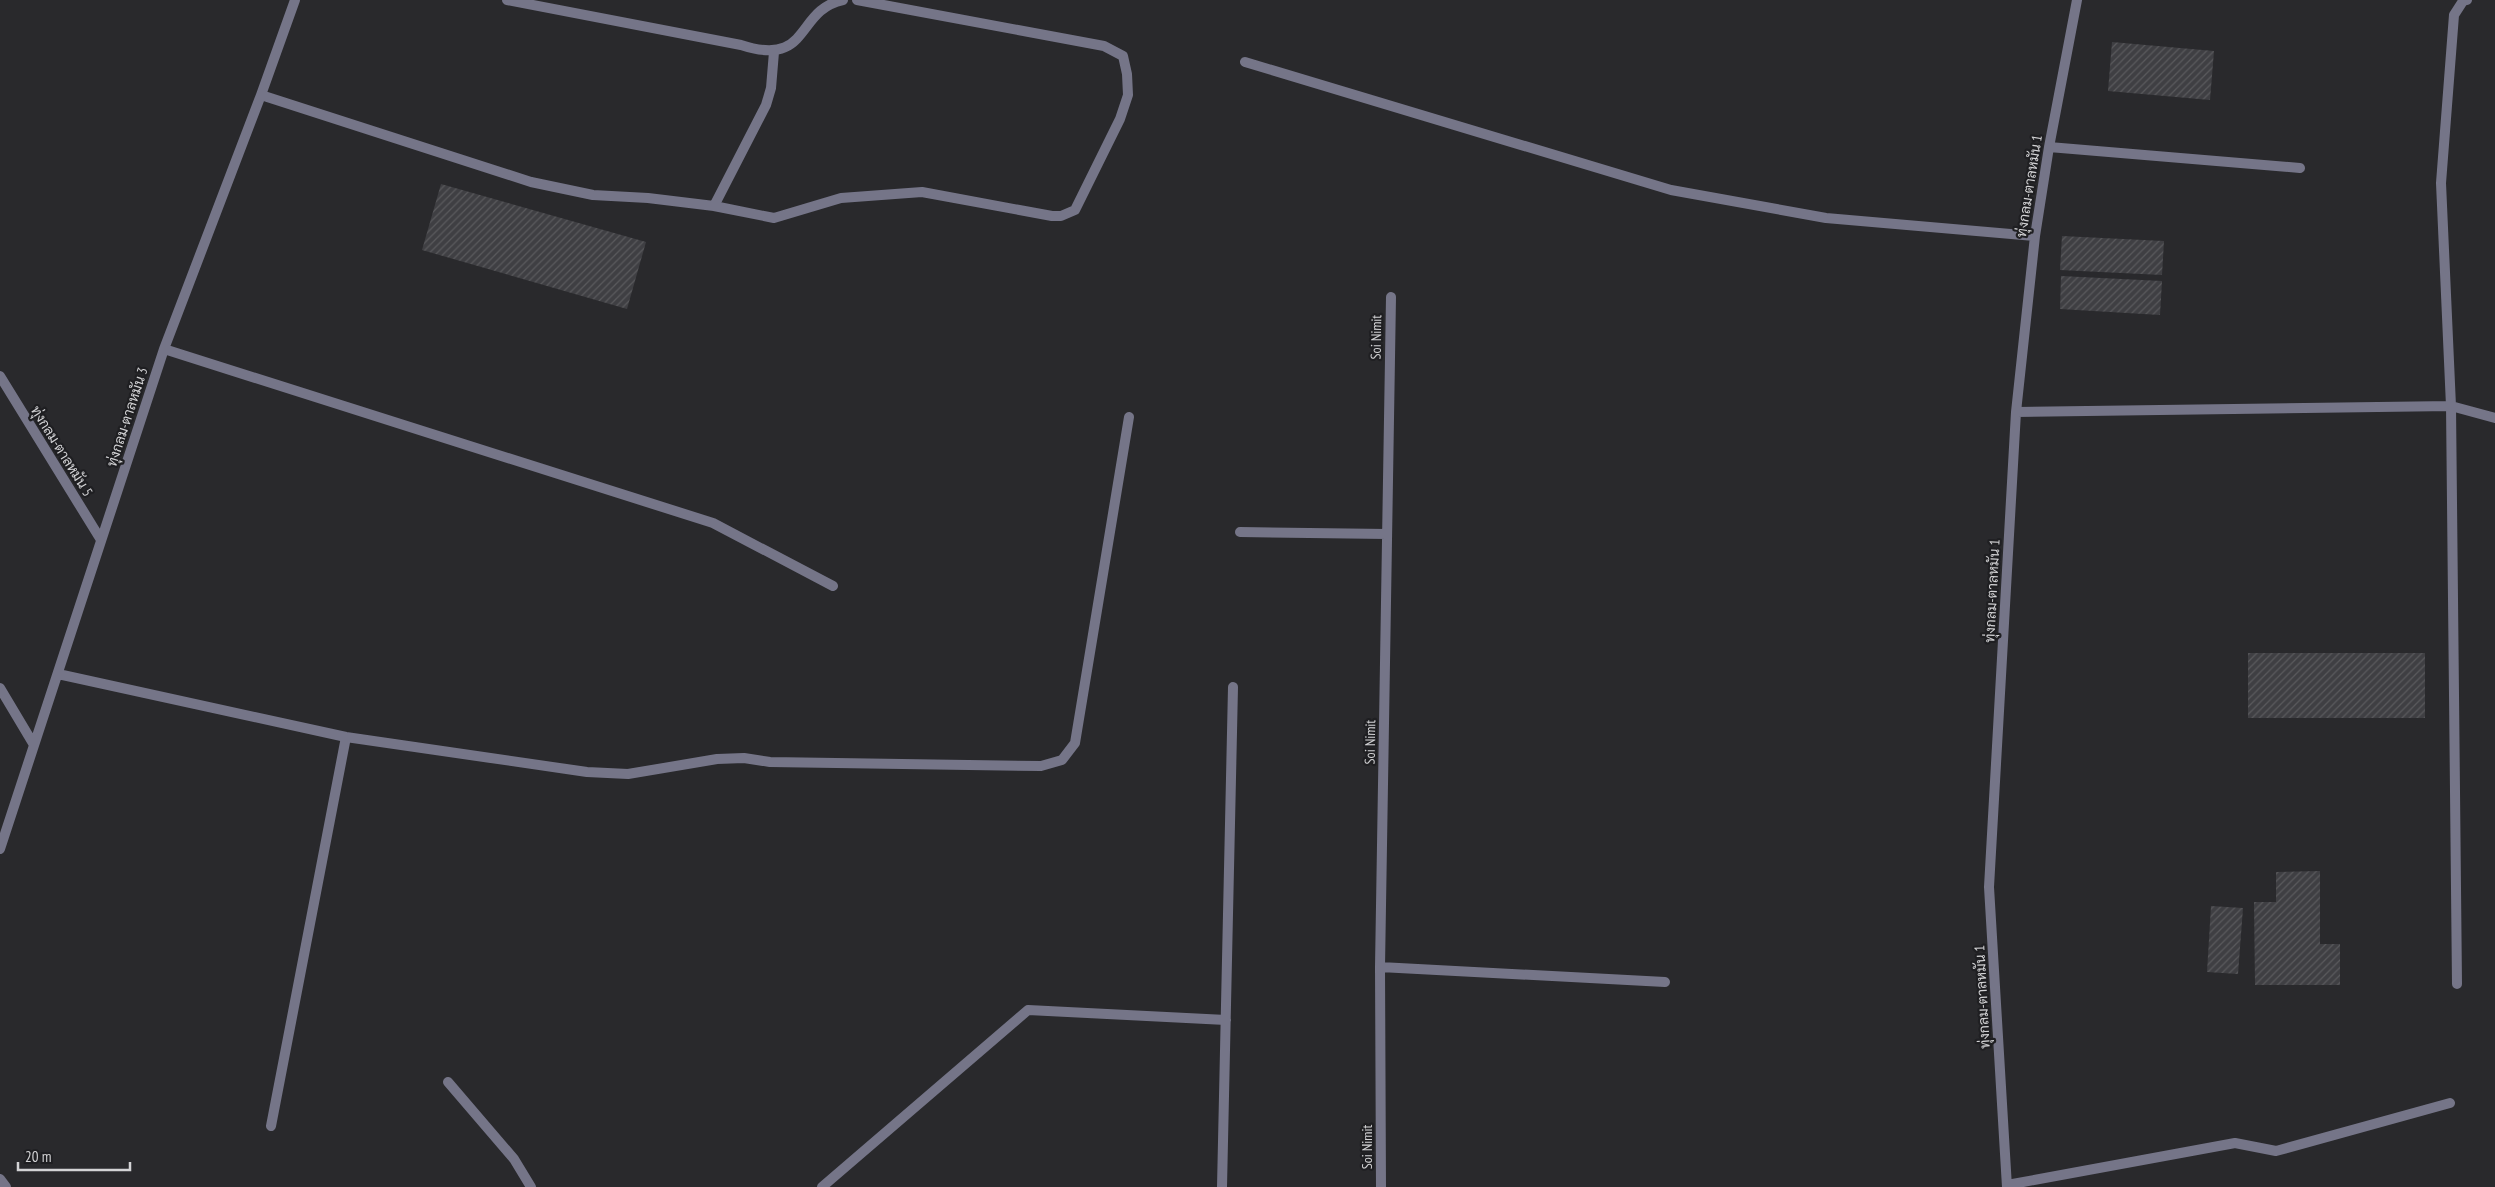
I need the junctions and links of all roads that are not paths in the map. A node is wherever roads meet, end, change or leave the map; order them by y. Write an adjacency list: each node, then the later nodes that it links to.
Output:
1 (295, 0): 9 (street, ทุ่งกลม-ตาลหมัน 3)
2 (507, 0): 7 (street)
3 (843, 0): 7 (street)
4 (857, 0): 12 (street)
5 (2077, 0): 10 (street, ทุ่งกลม-ตาลหมัน 1)
6 (2467, 0): 17 (street)
7 (774, 52): 12 (street)
8 (1245, 62): 13 (street)
9 (261, 96): 12 (street); 15 (street, ทุ่งกลม-ตาลหมัน 3)
10 (2049, 147): 11 (street); 13 (street, ทุ่งกลม-ตาลหมัน 1)
11 (2300, 168)
12 (714, 206)
13 (2035, 236): 18 (street, ทุ่งกลม-ตาลหมัน 1)
14 (1391, 297): 22 (street, Soi Nimit)
15 (164, 349): 23 (street, ทุ่งกลม-ตาลหมัน 3); 24 (street)
16 (0, 376): 23 (street, ทุ่งกลม-ตาลหมัน 5)
17 (2451, 406): 18 (street); 20 (street); 33 (street)
18 (2016, 412): 39 (street, ทุ่งกลม-ตาลหมัน 1)
19 (1129, 417): 28 (street)
20 (2495, 418)
21 (1240, 532): 22 (street)
22 (1387, 534): 31 (street, Soi Nimit)
23 (101, 540): 25 (street, ทุ่งกลม-ตาลหมัน 3)
24 (833, 586)
25 (58, 674): 28 (street); 29 (street, ทุ่งกลม-ตาลหมัน 3)
26 (1233, 687): 34 (street)
27 (0, 688): 29 (street)
28 (346, 737): 37 (street)
29 (34, 745): 30 (street, ทุ่งกลม-ตาลหมัน 3)
30 (0, 849)
31 (1380, 967): 32 (street); 44 (street, Soi Nimit)
32 (1665, 982)
33 (2457, 984)
34 (1226, 1020): 42 (street); 43 (street)
35 (448, 1082): 41 (street)
36 (2450, 1102): 39 (street)
37 (271, 1126)
38 (0, 1179): 40 (street)
39 (2007, 1186)
40 (6, 1187)
41 (532, 1187)
42 (822, 1187)
43 (1222, 1187)
44 (1381, 1187)

